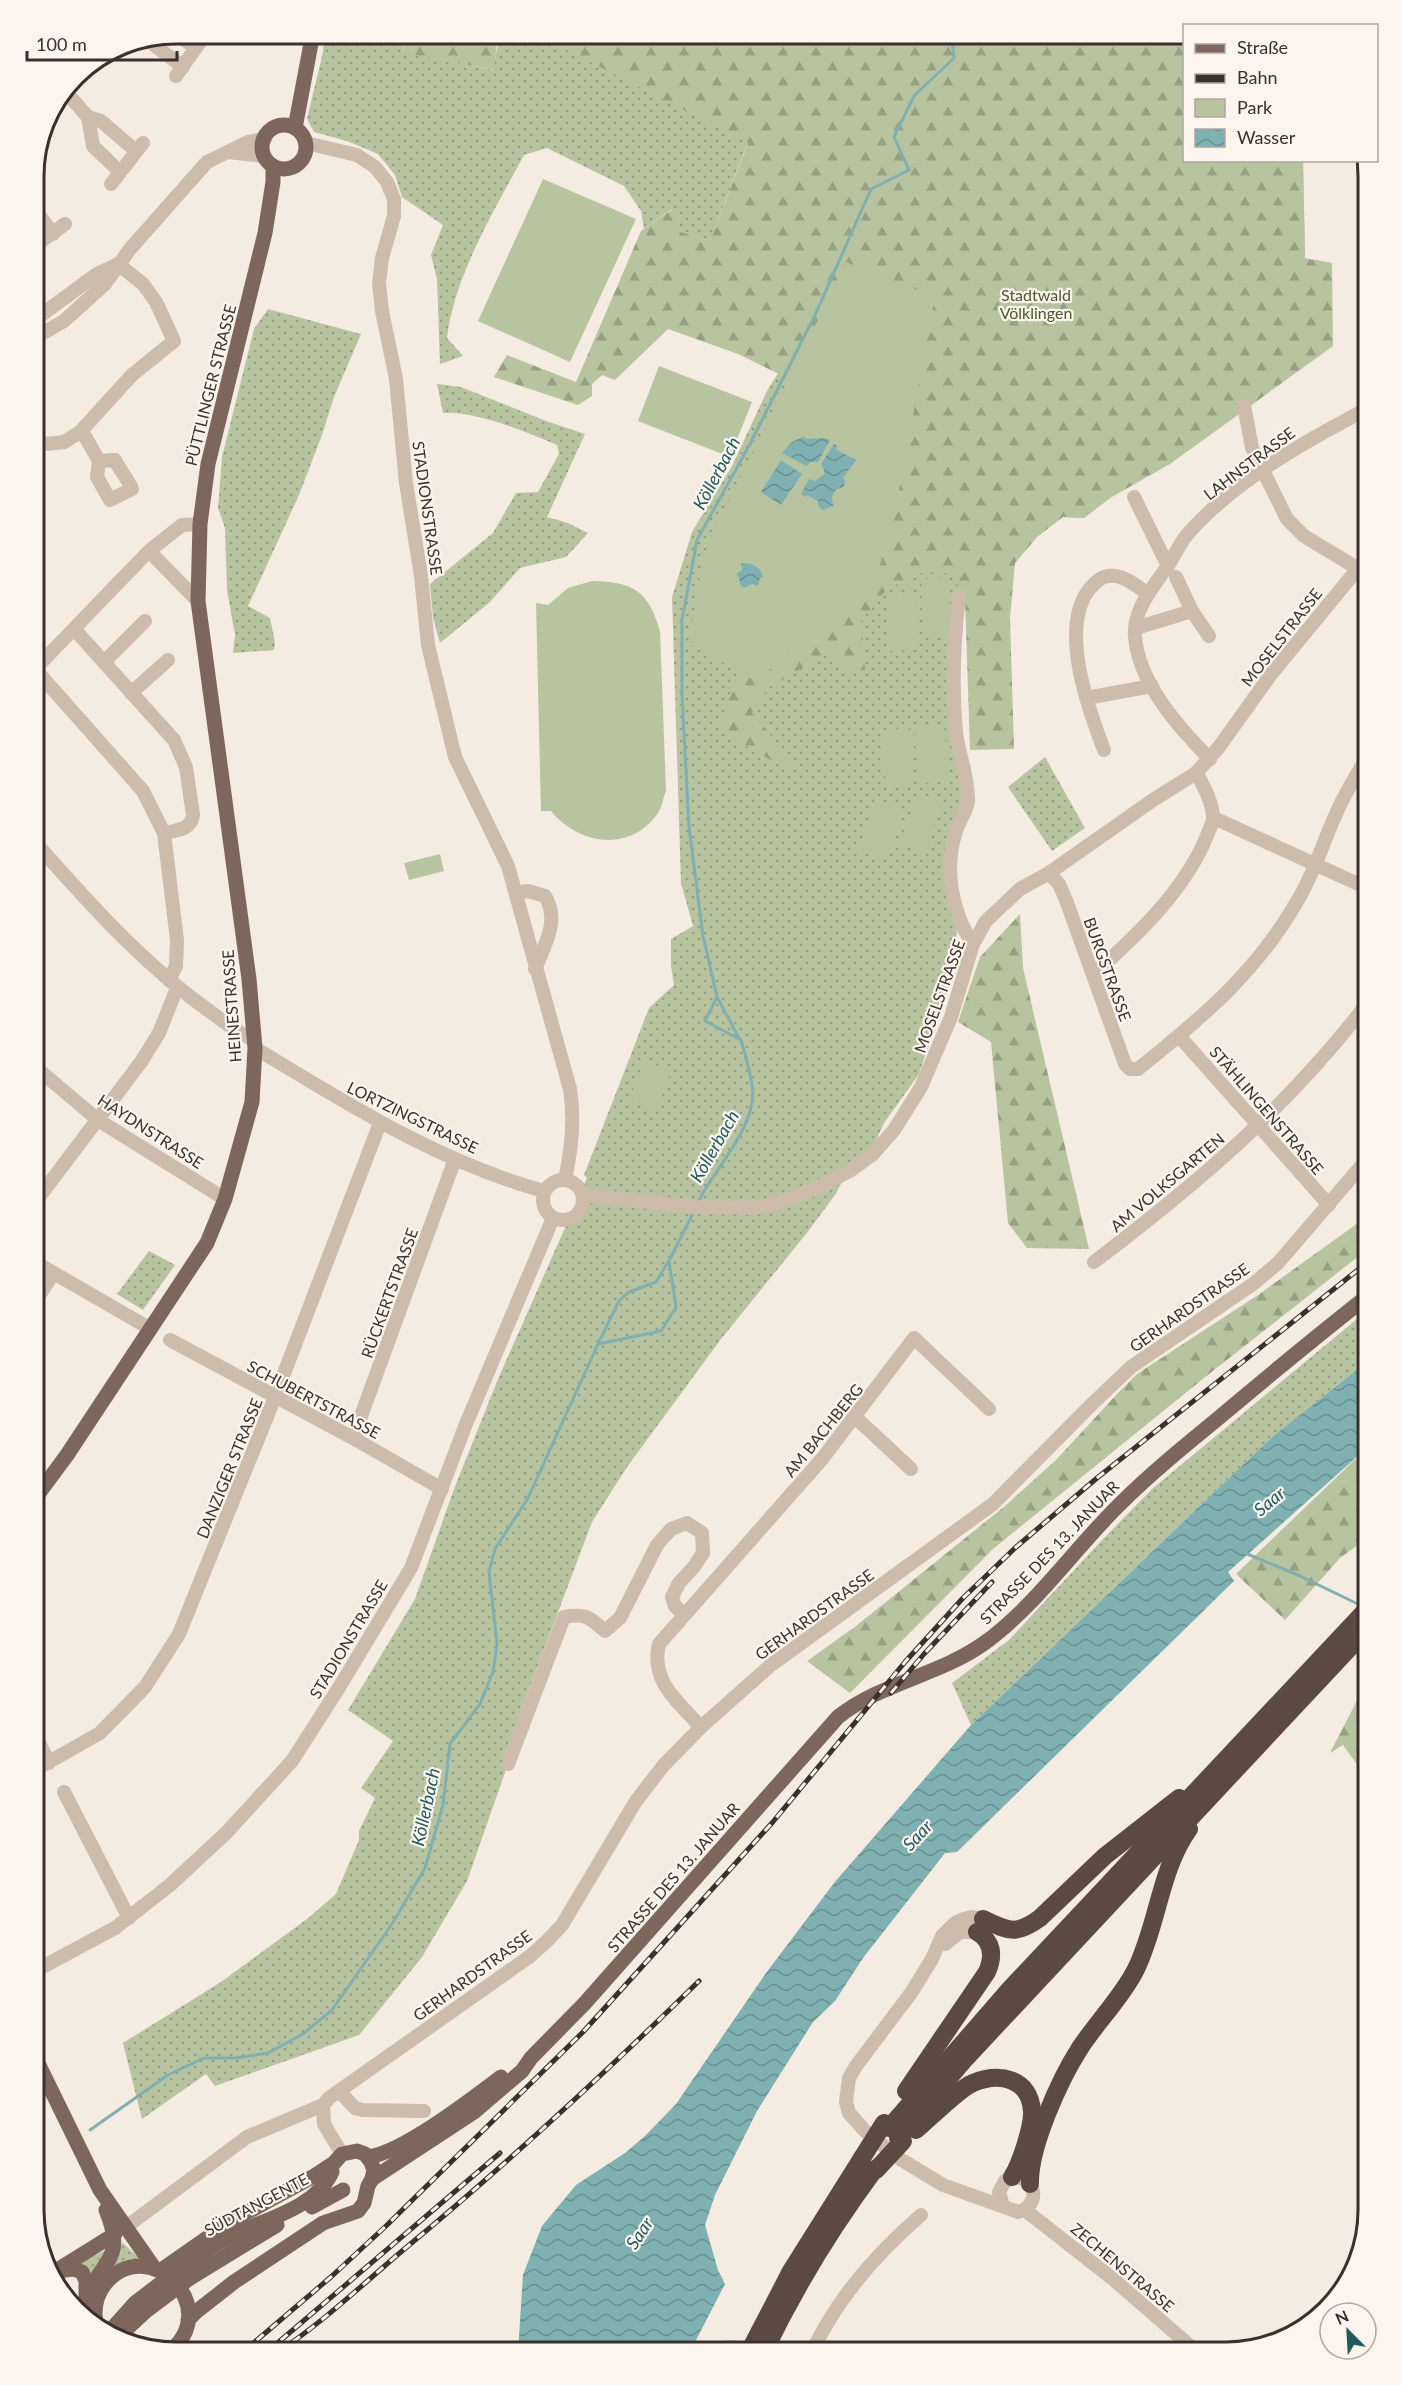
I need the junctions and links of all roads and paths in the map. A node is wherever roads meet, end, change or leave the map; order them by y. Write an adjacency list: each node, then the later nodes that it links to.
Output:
1 (198, 44): 3 (street)
2 (311, 44): 6 (main road)
3 (153, 46)
4 (70, 97): 5 (street)
5 (88, 117): 11 (street); 11 (street)
6 (288, 127): 7 (main road); 8 (main road)
7 (265, 139): 9 (street); 10 (main road, PÜTTLINGER STRASSE)
8 (305, 149): 10 (main road); 56 (street, STADIONSTRASSE)
9 (228, 152): 10 (street); 17 (street)
10 (275, 163): 27 (main road, PÜTTLINGER STRASSE)
11 (120, 172): 12 (street)
12 (111, 184)
13 (44, 222): 15 (street)
14 (65, 225): 15 (street)
15 (53, 234): 16 (street)
16 (44, 240)
17 (118, 264): 18 (street); 19 (street); 22 (street)
18 (44, 313)
19 (44, 333)
20 (1244, 405): 25 (street)
21 (1358, 414): 25 (street, LAHNSTRASSE)
22 (80, 432): 23 (street); 24 (street)
23 (44, 443)
24 (99, 461)
25 (1262, 470): 29 (street); 30 (street, LAHNSTRASSE)
26 (1134, 497): 30 (street)
27 (200, 524): 28 (street); 33 (main road, HEINESTRASSE)
28 (149, 551): 33 (street); 37 (street)
29 (1357, 568): 47 (street, MOSELSTRASSE)
30 (1172, 571): 31 (street, LAHNSTRASSE); 34 (street)
31 (1148, 594): 36 (street, LAHNSTRASSE); 45 (street)
32 (959, 596): 57 (street)
33 (198, 601): 60 (main road, HEINESTRASSE)
34 (1192, 611): 36 (street); 38 (street)
35 (145, 621): 41 (street)
36 (1136, 628): 43 (street, LAHNSTRASSE)
37 (75, 630): 39 (street); 41 (street)
38 (1209, 636)
39 (44, 660)
40 (168, 660): 44 (street)
41 (104, 662): 44 (street)
42 (44, 681): 51 (street)
43 (1152, 686): 45 (street); 47 (street, LAHNSTRASSE)
44 (131, 693): 51 (street)
45 (1086, 698): 46 (street)
46 (1104, 750)
47 (1210, 759): 48 (street, MOSELSTRASSE)
48 (1196, 773): 50 (street); 54 (street, MOSELSTRASSE)
49 (1358, 773): 53 (street)
50 (1214, 818): 53 (street); 59 (street)
51 (164, 833): 61 (street)
52 (44, 852): 61 (street, LORTZINGSTRASSE)
53 (1317, 864): 55 (street); 63 (street)
54 (1049, 873): 57 (street, MOSELSTRASSE); 59 (street, BURGSTRASSE)
55 (1358, 884)
56 (516, 893): 58 (street, STADIONSTRASSE); 58 (street)
57 (973, 944): 75 (street, MOSELSTRASSE)
58 (535, 969): 72 (street, STADIONSTRASSE)
59 (1093, 975): 63 (street, BURGSTRASSE)
60 (249, 980): 64 (main road, HEINESTRASSE); 65 (street, LORTZINGSTRASSE)
61 (173, 984): 64 (street, LORTZINGSTRASSE); 67 (street)
62 (1358, 1015): 69 (street, AM VOLKSGARTEN)
63 (1179, 1036): 69 (street, STÄHLINGENSTRASSE)
64 (255, 1044): 65 (street, LORTZINGSTRASSE); 76 (main road, HEINESTRASSE)
65 (274, 1059): 68 (street, LORTZINGSTRASSE)
66 (44, 1074): 67 (street, HAYDNSTRASSE)
67 (98, 1120): 73 (street); 76 (street, HAYDNSTRASSE)
68 (380, 1123): 70 (street, LORTZINGSTRASSE); 86 (street, DANZIGER STRASSE)
69 (1260, 1125): 77 (street, STÄHLINGENSTRASSE); 79 (street, AM VOLKSGARTEN)
70 (455, 1159): 74 (street, LORTZINGSTRASSE); 89 (street, RÜCKERTSTRASSE)
71 (1358, 1170): 77 (street, GERHARDSTRASSE)
72 (565, 1179): 74 (street); 75 (street)
73 (44, 1190)
74 (544, 1191): 78 (street)
75 (583, 1195): 78 (street)
76 (225, 1199): 84 (main road, HEINESTRASSE)
77 (1329, 1205): 95 (street, GERHARDSTRASSE)
78 (553, 1218): 92 (street, STADIONSTRASSE)
79 (1094, 1262)
80 (44, 1268): 81 (street)
81 (53, 1274): 82 (street); 84 (street)
82 (44, 1288)
83 (1358, 1304): 105 (main road, STRASSE DES 13. JANUAR)
84 (149, 1328): 91 (main road, HEINESTRASSE)
85 (170, 1340): 86 (street, SCHUBERTSTRASSE)
86 (275, 1397): 89 (street, SCHUBERTSTRASSE); 97 (street, DANZIGER STRASSE)
87 (988, 1409): 88 (street, AM BACHBERG)
88 (855, 1417): 90 (street); 93 (street, AM BACHBERG)
89 (353, 1438): 92 (street, SCHUBERTSTRASSE)
90 (911, 1469)
91 (44, 1486)
92 (442, 1489): 102 (street, STADIONSTRASSE)
93 (684, 1614): 95 (street, AM BACHBERG); 98 (street)
94 (1358, 1625): 100 (highway)
95 (700, 1727): 107 (street, GERHARDSTRASSE)
96 (44, 1751): 97 (street)
97 (50, 1763): 99 (street, DANZIGER STRASSE)
98 (508, 1764)
99 (44, 1766)
100 (1219, 1776): 103 (highway); 110 (highway); 116 (highway)
101 (64, 1792): 102 (street)
102 (129, 1918): 104 (street, STADIONSTRASSE)
103 (980, 1926): 110 (highway); 118 (street)
104 (44, 1966)
105 (531, 2058): 111 (main road, STRASSE DES 13. JANUAR); 114 (main road, STRASSE DES 13. JANUAR)
106 (44, 2075): 122 (main road)
107 (339, 2091): 108 (street, GERHARDSTRASSE); 109 (street)
108 (323, 2105): 112 (street); 122 (street, GERHARDSTRASSE)
109 (424, 2110)
110 (894, 2133): 113 (highway, bridge); 115 (highway)
111 (368, 2157): 112 (main road); 114 (main road)
112 (336, 2163): 117 (main road); 124 (main road); 126 (main road, SÜDTANGENTE)
113 (868, 2168): 134 (highway); 135 (highway)
114 (370, 2183): 117 (main road); 130 (main road)
115 (1006, 2183): 116 (street); 118 (street); 119 (street)
116 (1030, 2184): 120 (street)
117 (343, 2190): 126 (main road, SÜDTANGENTE)
118 (972, 2196): 119 (street)
119 (1003, 2206): 120 (street)
120 (1025, 2210): 137 (street, ZECHENSTRASSE)
121 (921, 2215): 136 (street)
122 (121, 2231): 123 (main road); 124 (main road); 127 (main road)
123 (58, 2270)
124 (157, 2270): 129 (main road); 130 (main road)
125 (59, 2272): 128 (main road)
126 (186, 2272): 131 (main road, SÜDTANGENTE, bridge); 132 (main road, SÜDTANGENTE, bridge)
127 (85, 2306)
128 (85, 2306)
129 (94, 2313)
130 (188, 2320): 133 (main road)
131 (114, 2326)
132 (124, 2331)
133 (183, 2341)
134 (754, 2342)
135 (769, 2342)
136 (817, 2342)
137 (1185, 2342)

